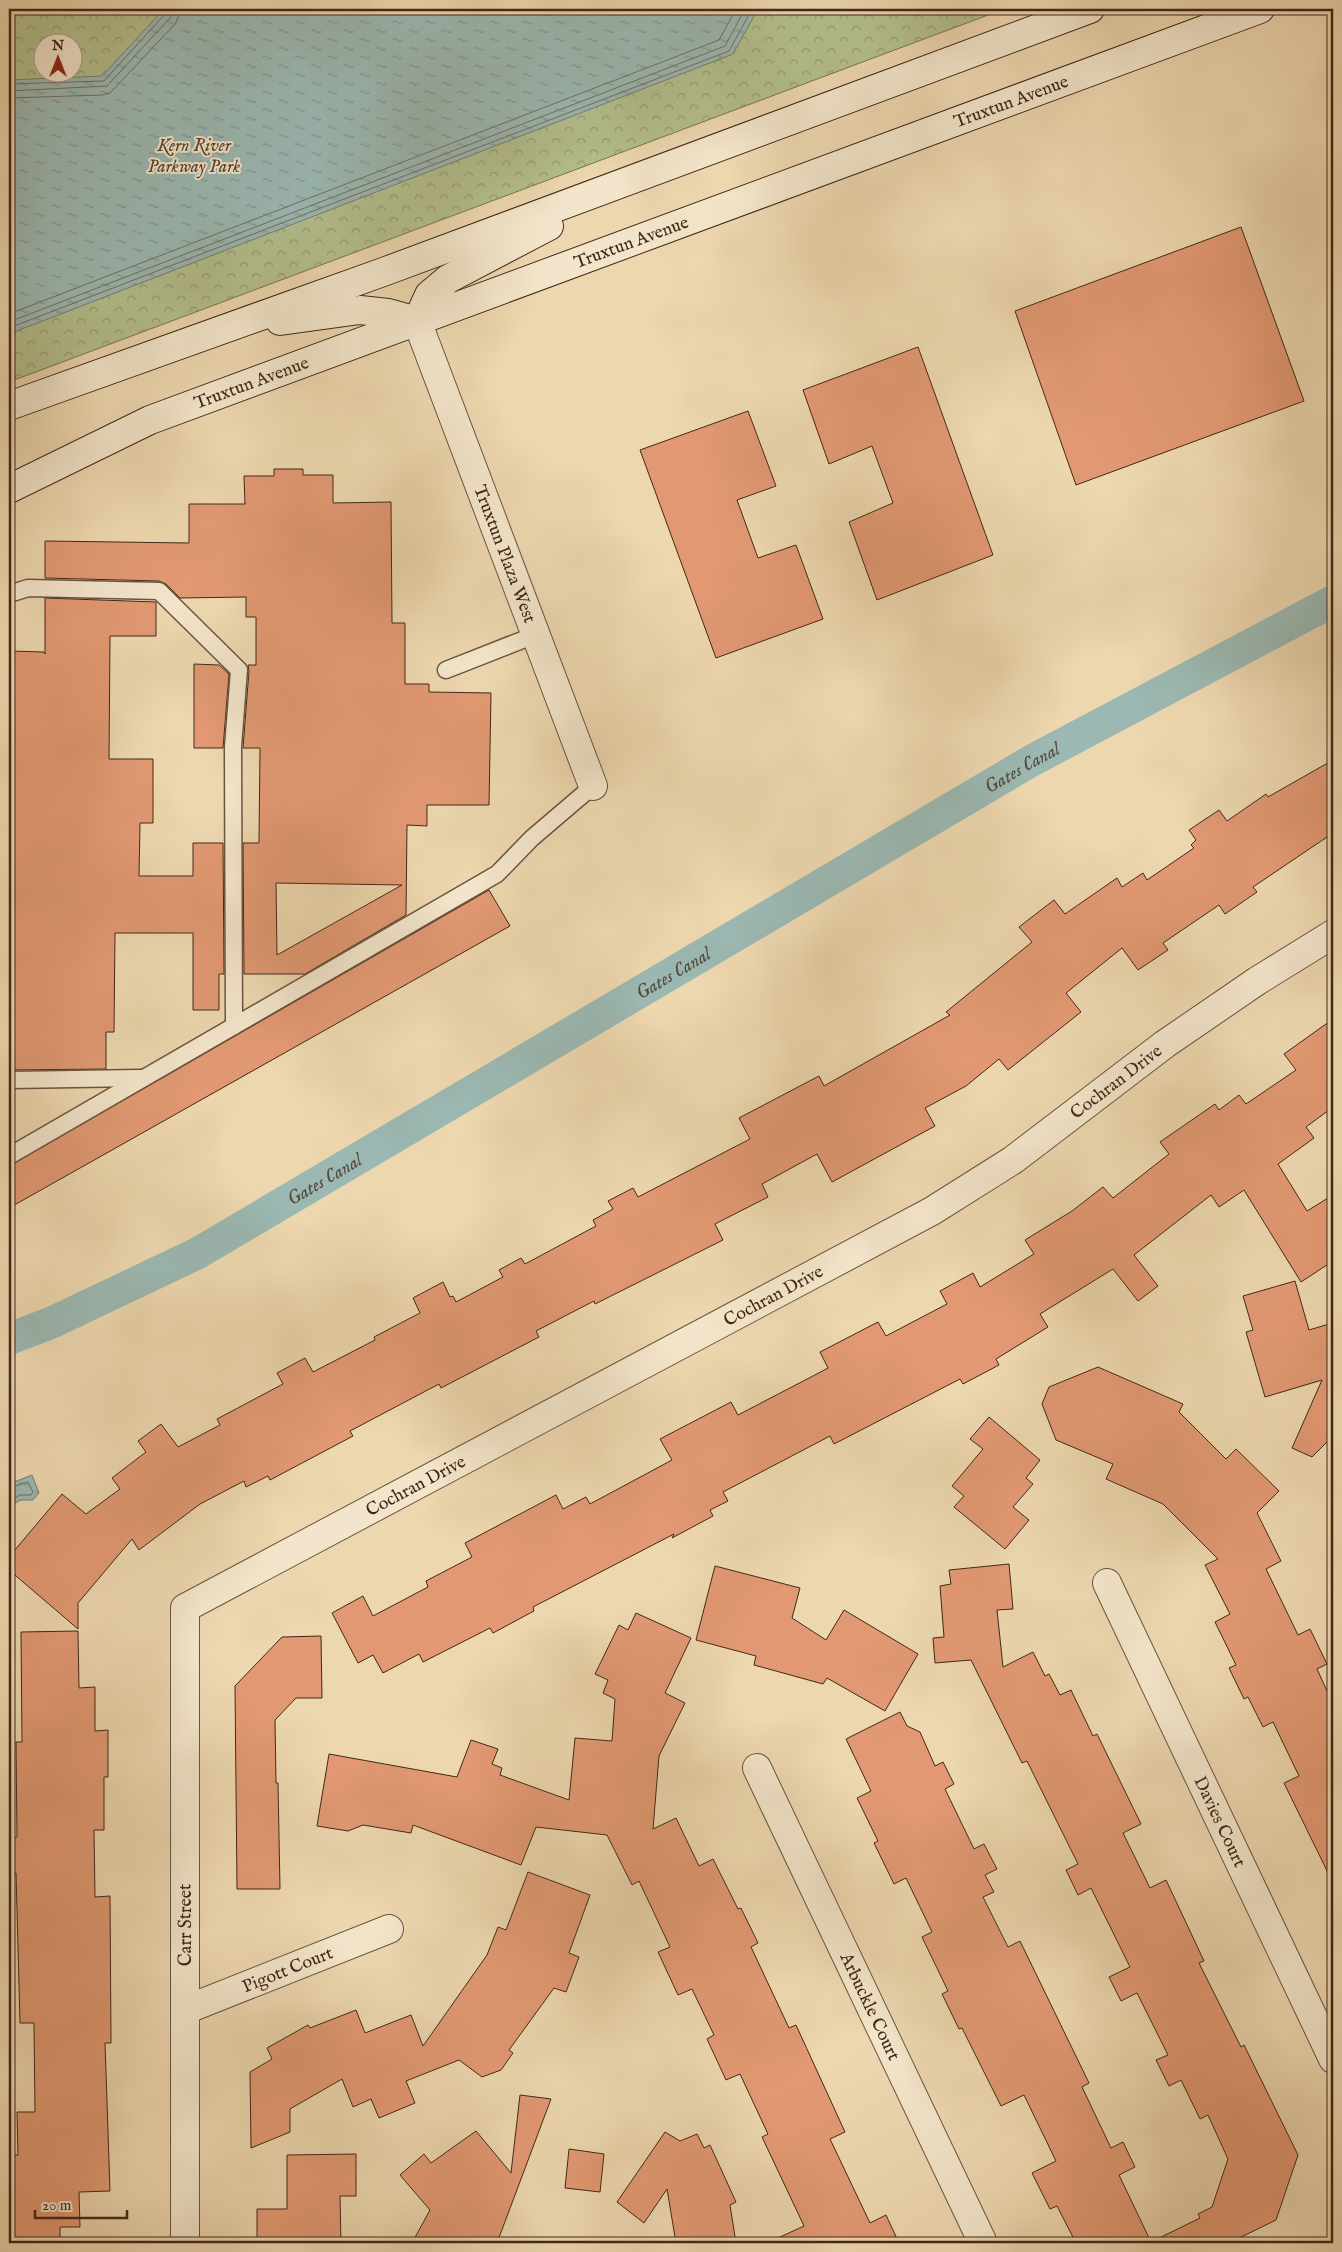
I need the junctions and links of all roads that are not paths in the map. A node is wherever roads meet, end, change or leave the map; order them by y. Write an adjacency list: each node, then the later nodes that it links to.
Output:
1 (1090, 9): 3 (street)
2 (1260, 9): 4 (street, Truxtun Avenue)
3 (654, 171): 4 (street); 5 (street)
4 (416, 322): 5 (street); 7 (street, Truxtun Avenue); 9 (street, Truxtun Plaza West)
5 (226, 328): 6 (street)
6 (9, 406)
7 (9, 489)
8 (9, 594): 13 (lane)
9 (535, 635): 10 (lane); 11 (street, Truxtun Plaza West)
10 (446, 670)
11 (593, 786): 13 (lane)
12 (1333, 934): 18 (street, Cochran Drive)
13 (234, 1026): 14 (lane)
14 (144, 1078): 15 (lane); 16 (lane)
15 (9, 1080)
16 (9, 1156)
17 (1107, 1583): 22 (street, Davies Court)
18 (185, 1608): 21 (street, Carr Street)
19 (758, 1768): 24 (street, Arbuckle Court)
20 (389, 1929): 21 (street, Pigott Court)
21 (185, 2010): 23 (street, Carr Street)
22 (1333, 2059)
23 (185, 2243)
24 (983, 2243)

